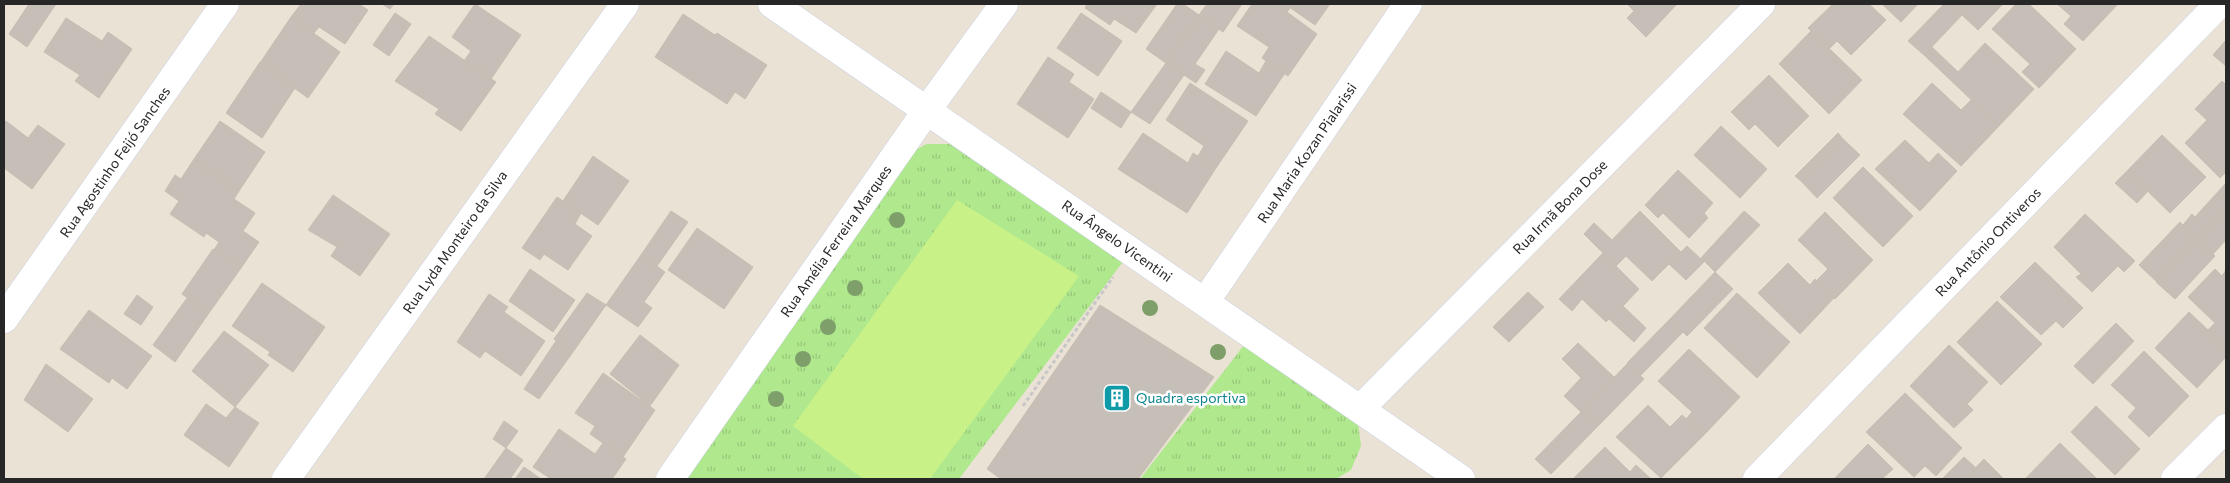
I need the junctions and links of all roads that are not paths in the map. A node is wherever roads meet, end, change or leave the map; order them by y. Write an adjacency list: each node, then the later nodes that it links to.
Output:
1 (226, 4): 10 (street, Rua Agostinho Feijó Sanches)
2 (625, 4): 13 (street, Rua Lyda Monteiro da Silva)
3 (772, 4): 8 (street, Rua Ângelo Vicentini)
4 (1004, 4): 8 (street, Rua Amélia Ferreira Marques)
5 (1408, 4): 9 (street, Rua Maria Kozan Pialarissi)
6 (1760, 4): 11 (street, Rua Irmã Bona Dose)
7 (2219, 4): 16 (street, Rua Antônio Ontiveros)
8 (927, 110): 9 (street, Rua Ângelo Vicentini); 14 (street, Rua Amélia Ferreira Marques)
9 (1205, 302): 11 (street, Rua Ângelo Vicentini)
10 (4, 320)
11 (1360, 409): 15 (street, Rua Ângelo Vicentini)
12 (2226, 428): 17 (street)
13 (286, 479)
14 (670, 479)
15 (1461, 479)
16 (1757, 479)
17 (2175, 479)

